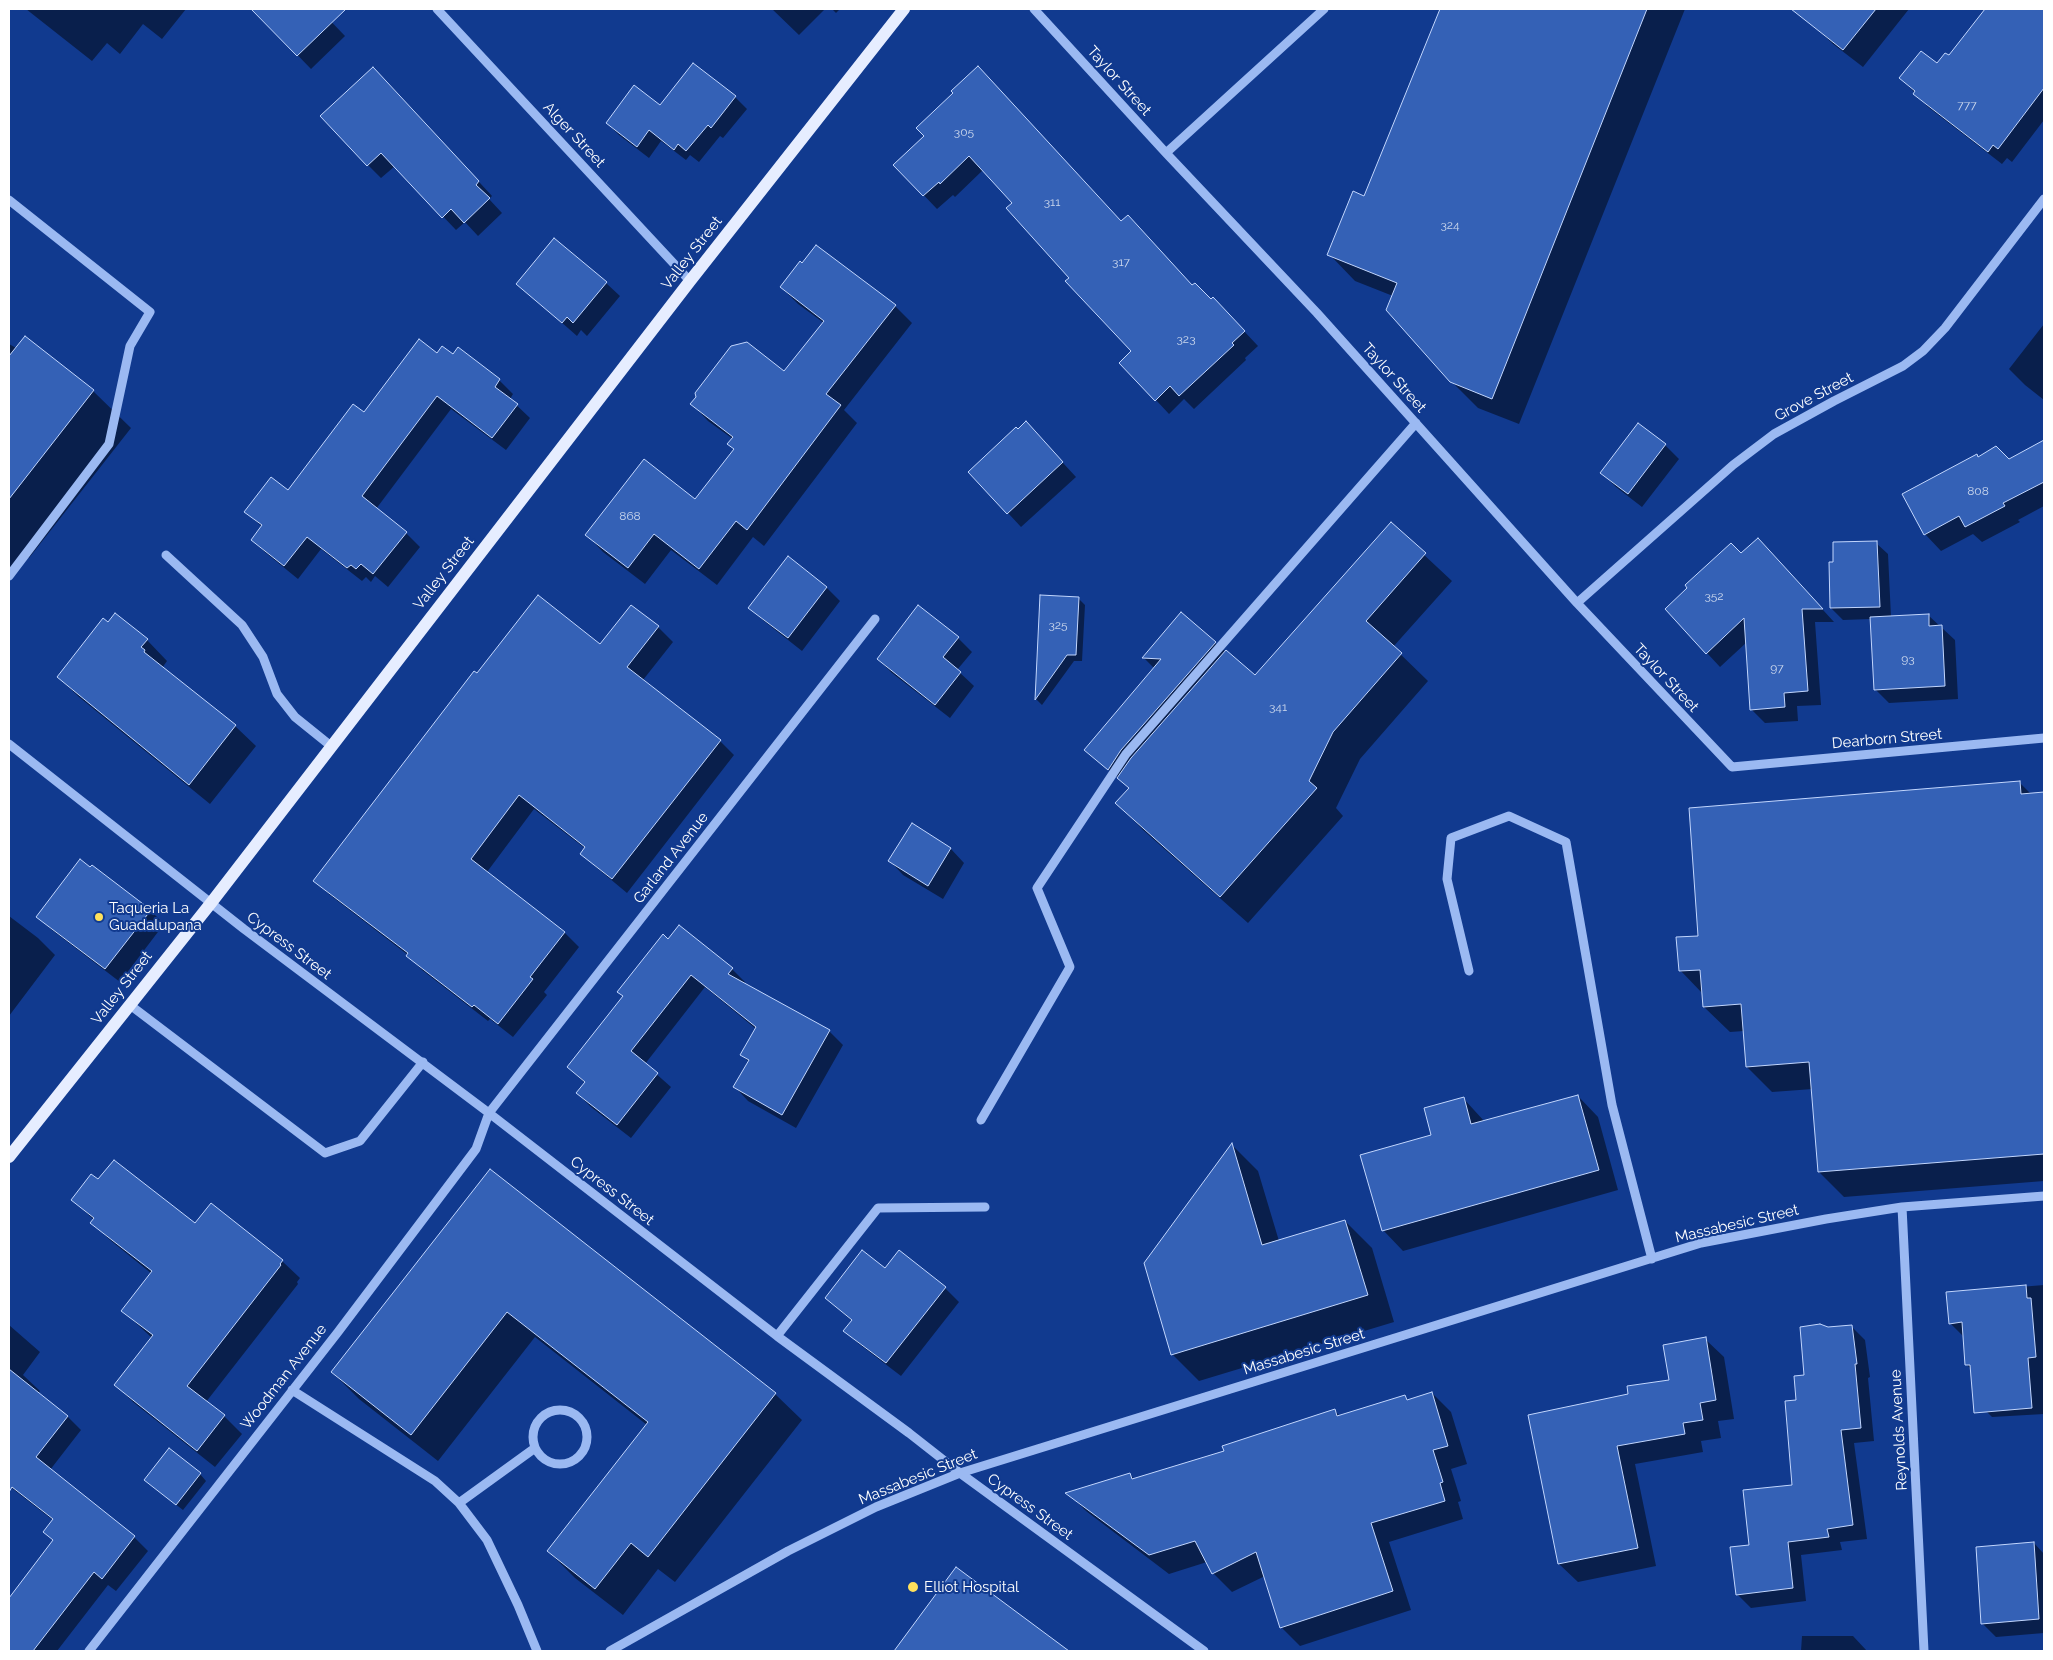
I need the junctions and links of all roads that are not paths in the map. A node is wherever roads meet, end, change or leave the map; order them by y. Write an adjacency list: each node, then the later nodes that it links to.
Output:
1 (438, 9): 8 (street, Alger Street)
2 (904, 9): 8 (main road, Valley Street)
3 (1034, 9): 5 (street, Taylor Street)
4 (1324, 9): 5 (street)
5 (1166, 153): 9 (street, Taylor Street)
6 (2044, 199): 12 (street, Grove Street)
7 (9, 200): 11 (street)
8 (690, 281): 16 (main road, Valley Street)
9 (1416, 423): 12 (street, Taylor Street); 23 (street)
10 (166, 555): 16 (street)
11 (9, 576)
12 (1577, 603): 17 (street, Taylor Street)
13 (875, 619): 22 (street, Garland Avenue)
14 (2044, 738): 17 (street, Dearborn Street)
15 (9, 744): 18 (street, Cypress Street)
16 (331, 746): 18 (main road, Valley Street)
17 (1732, 767)
18 (211, 903): 20 (main road, Valley Street); 21 (street, Cypress Street)
19 (1469, 971): 28 (street)
20 (130, 1004): 21 (street); 24 (main road, Valley Street)
21 (422, 1062): 22 (street, Cypress Street)
22 (489, 1113): 29 (street, Cypress Street); 30 (street, Woodman Avenue)
23 (982, 1120)
24 (9, 1157)
25 (2044, 1196): 27 (street, Massabesic Street)
26 (985, 1207): 29 (street)
27 (1902, 1207): 28 (street, Massabesic Street); 38 (street, Reynolds Avenue)
28 (1652, 1259): 32 (street, Massabesic Street)
29 (777, 1336): 32 (street, Cypress Street)
30 (292, 1390): 33 (street); 34 (street, Woodman Avenue)
31 (535, 1448): 31 (street); 33 (street)
32 (960, 1473): 36 (street, Massabesic Street); 37 (street, Cypress Street)
33 (459, 1503): 35 (street)
34 (89, 1651)
35 (537, 1651)
36 (610, 1651)
37 (1204, 1651)
38 (1924, 1651)

